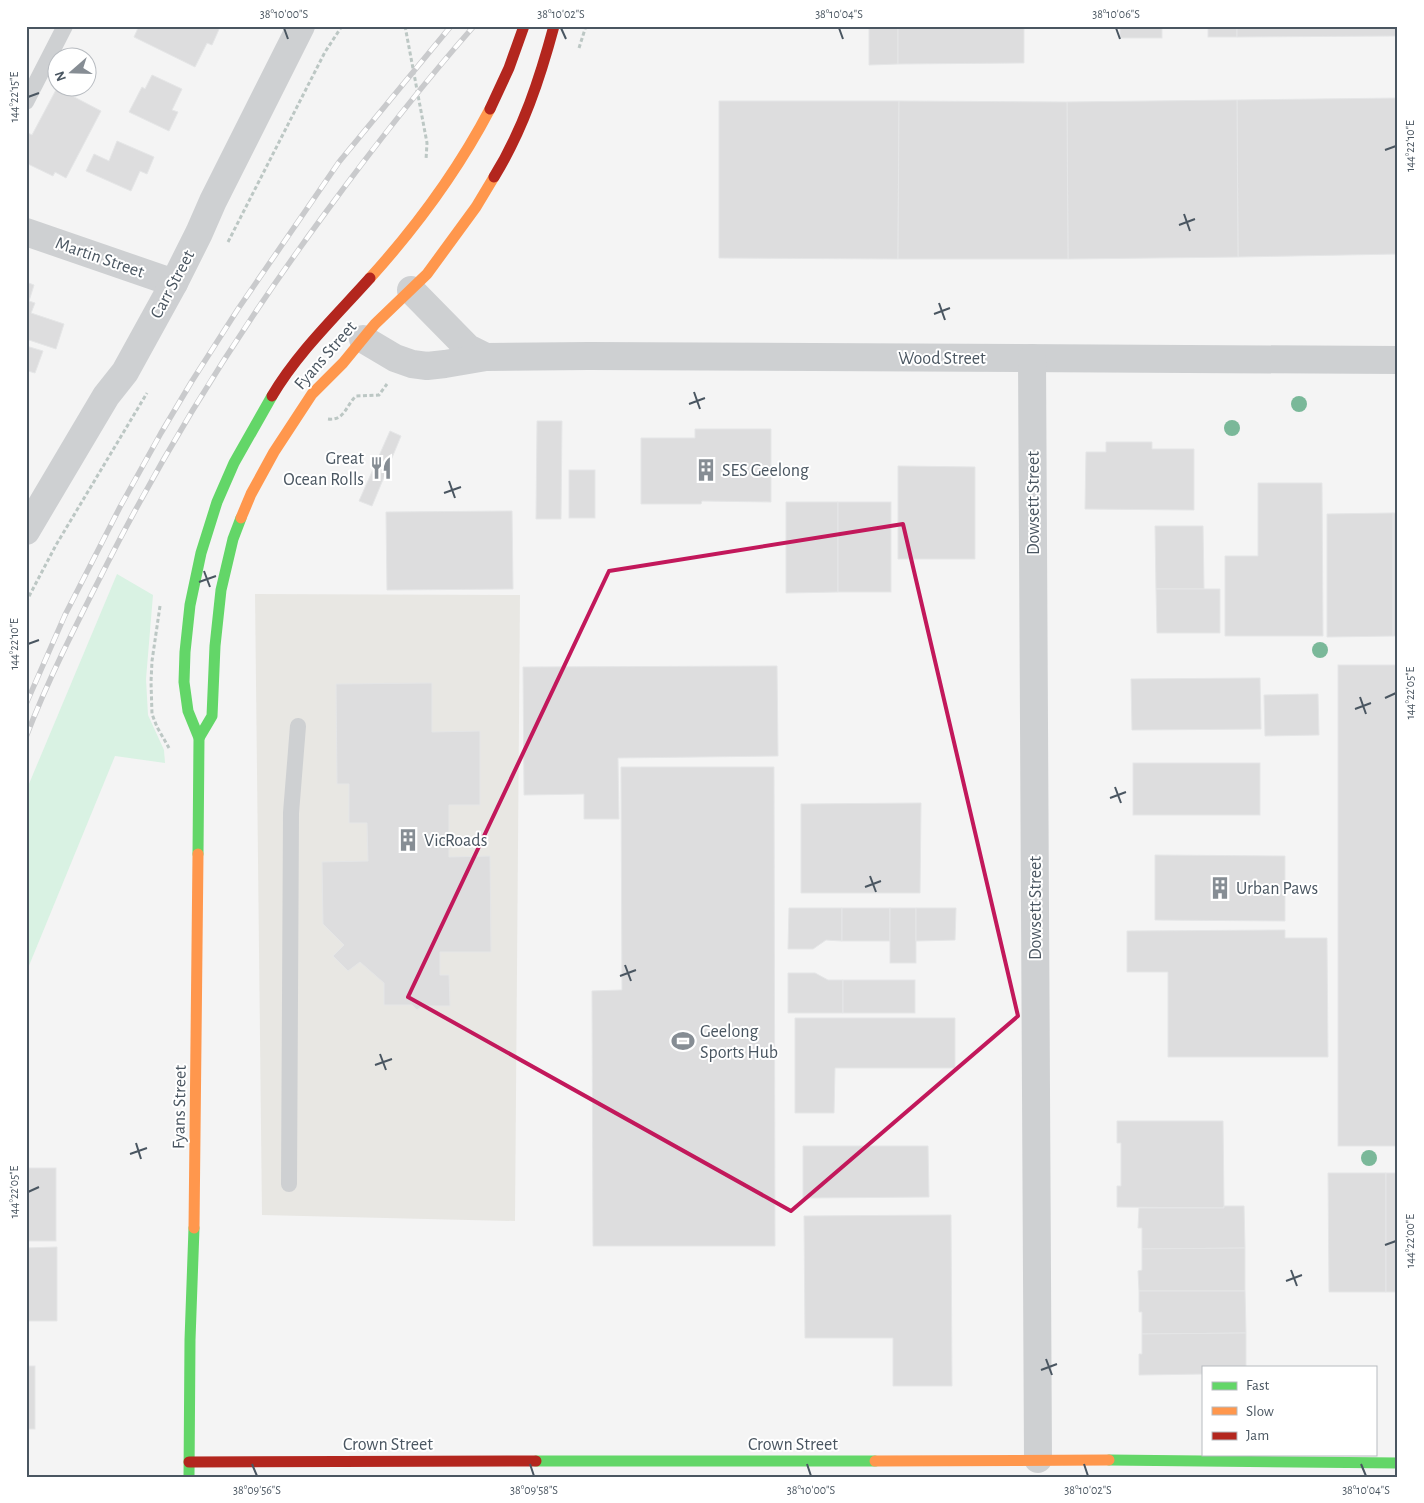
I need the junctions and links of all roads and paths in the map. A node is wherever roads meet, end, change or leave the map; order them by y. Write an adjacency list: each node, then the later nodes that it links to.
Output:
1 (65, 26): 6 (lane)
2 (301, 26): 9 (street, Carr Street)
3 (405, 26): 7 (path)
4 (524, 26): 17 (main road, Fyans Street)
5 (554, 26): 10 (main road, Fyans Street)
6 (26, 102)
7 (425, 164)
8 (26, 232): 9 (street, Martin Street)
9 (174, 283): 15 (street, Carr Street)
10 (404, 287): 11 (main road, Fyans Street); 12 (street)
11 (361, 335): 12 (street, Wood Street); 17 (main road, Fyans Street)
12 (486, 357): 13 (street, Wood Street)
13 (1032, 358): 14 (street, Wood Street); 19 (street, Dowsett Street)
14 (1398, 360)
15 (26, 531)
16 (298, 726): 18 (lane)
17 (199, 738): 20 (main road, Fyans Street)
18 (288, 1184)
19 (1038, 1459): 20 (main road, Crown Street); 21 (main road, Crown Street)
20 (188, 1462): 22 (main road, Fyans Street)
21 (1398, 1462)
22 (189, 1477)

